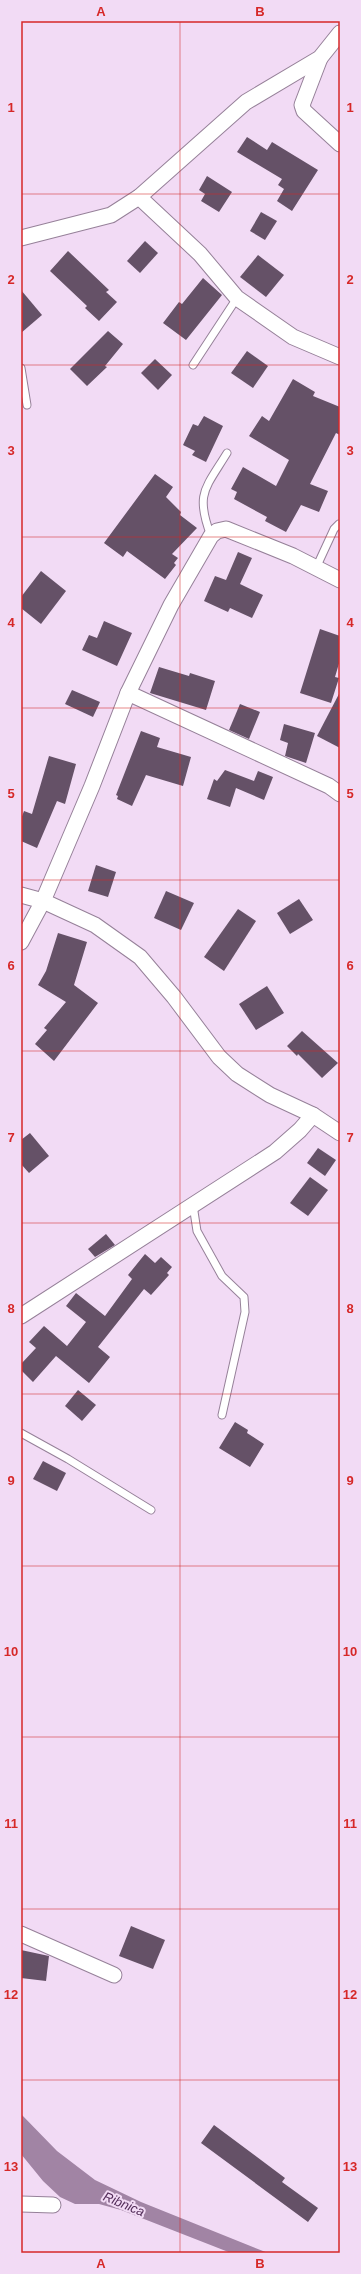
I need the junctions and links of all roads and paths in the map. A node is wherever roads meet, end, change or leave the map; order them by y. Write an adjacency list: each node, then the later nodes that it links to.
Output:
1 (340, 33): 2 (street)
2 (320, 58): 3 (street); 4 (street)
3 (340, 144)
4 (139, 197): 5 (street); 6 (street)
5 (21, 238)
6 (237, 298): 7 (street); 8 (lane)
7 (340, 357)
8 (192, 365)
9 (21, 368): 10 (lane)
10 (27, 405)
11 (227, 453): 13 (lane)
12 (339, 524): 14 (lane)
13 (211, 536): 14 (street); 16 (street)
14 (316, 568): 15 (street)
15 (340, 580)
16 (128, 693): 17 (street); 19 (street)
17 (340, 794)
18 (21, 895): 19 (street)
19 (43, 901): 20 (street); 21 (street)
20 (21, 942)
21 (313, 1115): 22 (street); 23 (street)
22 (340, 1133)
23 (193, 1205): 24 (street); 25 (lane)
24 (21, 1316)
25 (222, 1415)
26 (21, 1433): 27 (lane)
27 (151, 1510)
28 (21, 1934): 29 (street)
29 (114, 1975)
30 (21, 2204): 31 (street)
31 (53, 2205)

